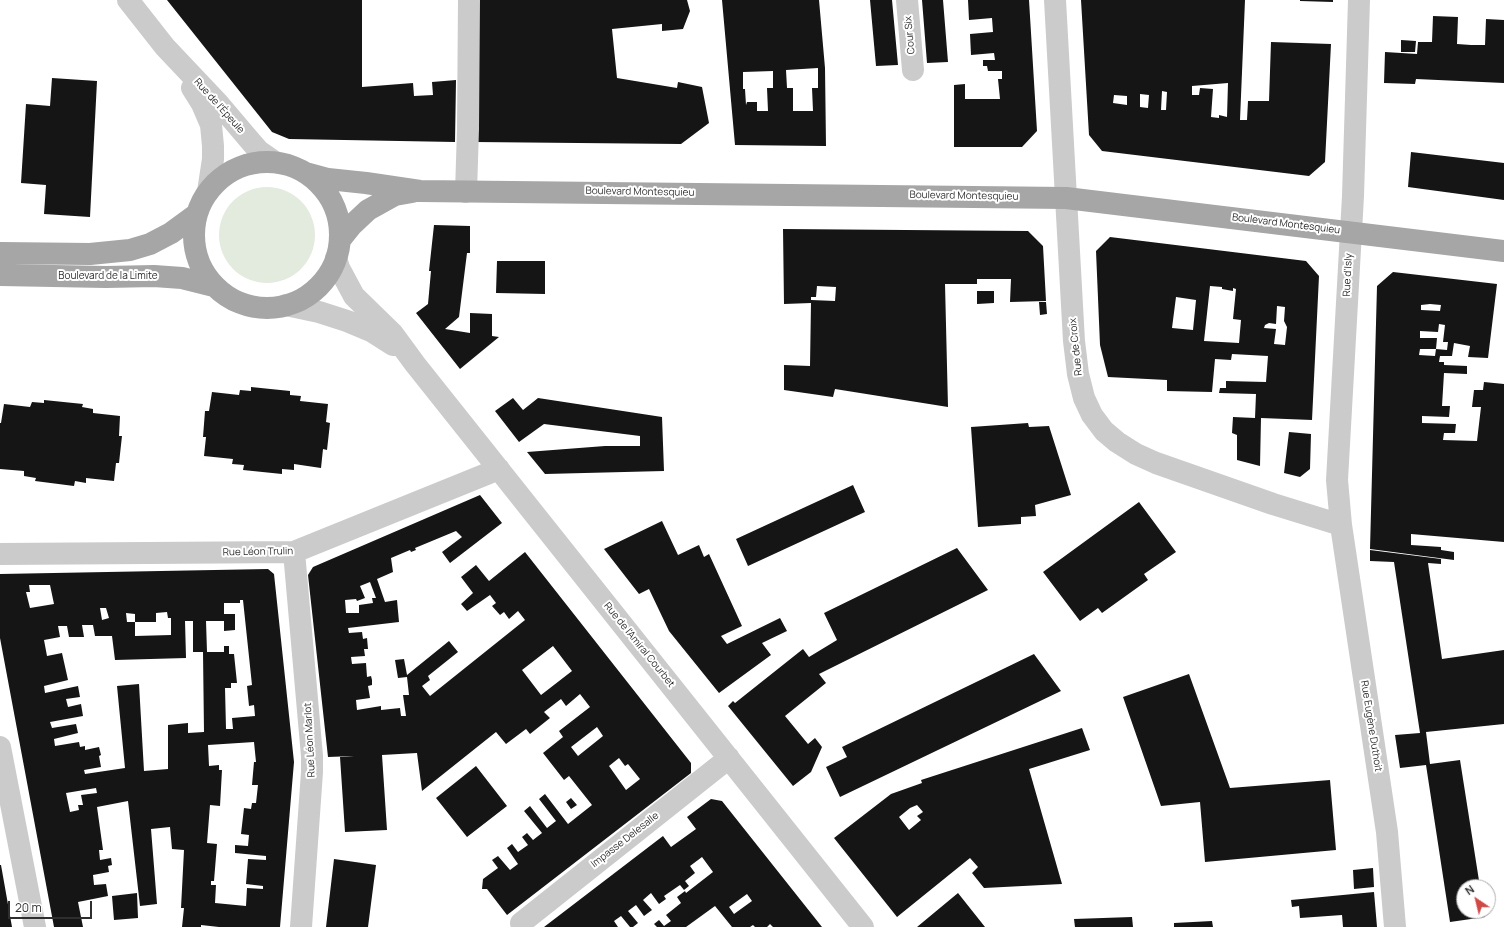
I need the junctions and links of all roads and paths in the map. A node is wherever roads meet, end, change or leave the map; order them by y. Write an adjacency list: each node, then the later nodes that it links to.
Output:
1 (128, 0): 6 (street, Rue de l'Épeule)
2 (469, 0): 12 (street)
3 (907, 0): 7 (street, Cour Six)
4 (1055, 0): 13 (street, Rue de Croix)
5 (1359, 0): 15 (street, Rue d'Isly)
6 (165, 47): 8 (street, Rue de l'Épeule); 11 (street, Rue de l'Épeule)
7 (913, 70)
8 (275, 162): 9 (main road); 11 (main road)
9 (306, 174): 10 (main road, Boulevard Montesquieu); 16 (main road)
10 (420, 190): 12 (main road, Boulevard Montesquieu); 16 (main road, Boulevard Montesquieu)
11 (208, 192): 14 (main road)
12 (466, 192): 13 (main road, Boulevard Montesquieu)
13 (1066, 198): 15 (main road, Boulevard Montesquieu); 24 (street, Rue de Croix)
14 (197, 214): 18 (main road); 20 (main road)
15 (1350, 232): 17 (main road, Boulevard Montesquieu); 24 (street, Rue d'Isly)
16 (338, 249): 21 (main road, Boulevard Montesquieu); 22 (street, Rue de l'Amiral Courbet)
17 (1504, 251)
18 (0, 253)
19 (0, 274): 20 (main road, Boulevard de la Limite)
20 (214, 286): 21 (main road, Boulevard Montesquieu)
21 (286, 305): 22 (street, Rue de l'Amiral Courbet)
22 (415, 364): 23 (street, Rue de l'Amiral Courbet)
23 (499, 469): 25 (street, Rue Léon Trulin); 28 (street, Rue de l'Amiral Courbet)
24 (1340, 525): 34 (street, Rue Eugène Duthoit)
25 (294, 552): 26 (street, Rue Léon Trulin); 32 (street, Rue Léon Marlot)
26 (0, 554)
27 (0, 748): 29 (street)
28 (729, 758): 30 (street, Impasse Delesalle); 33 (street, Rue de l'Amiral Courbet)
29 (8, 834): 31 (street)
30 (521, 922)
31 (35, 927)
32 (301, 927)
33 (863, 927)
34 (1395, 927)

